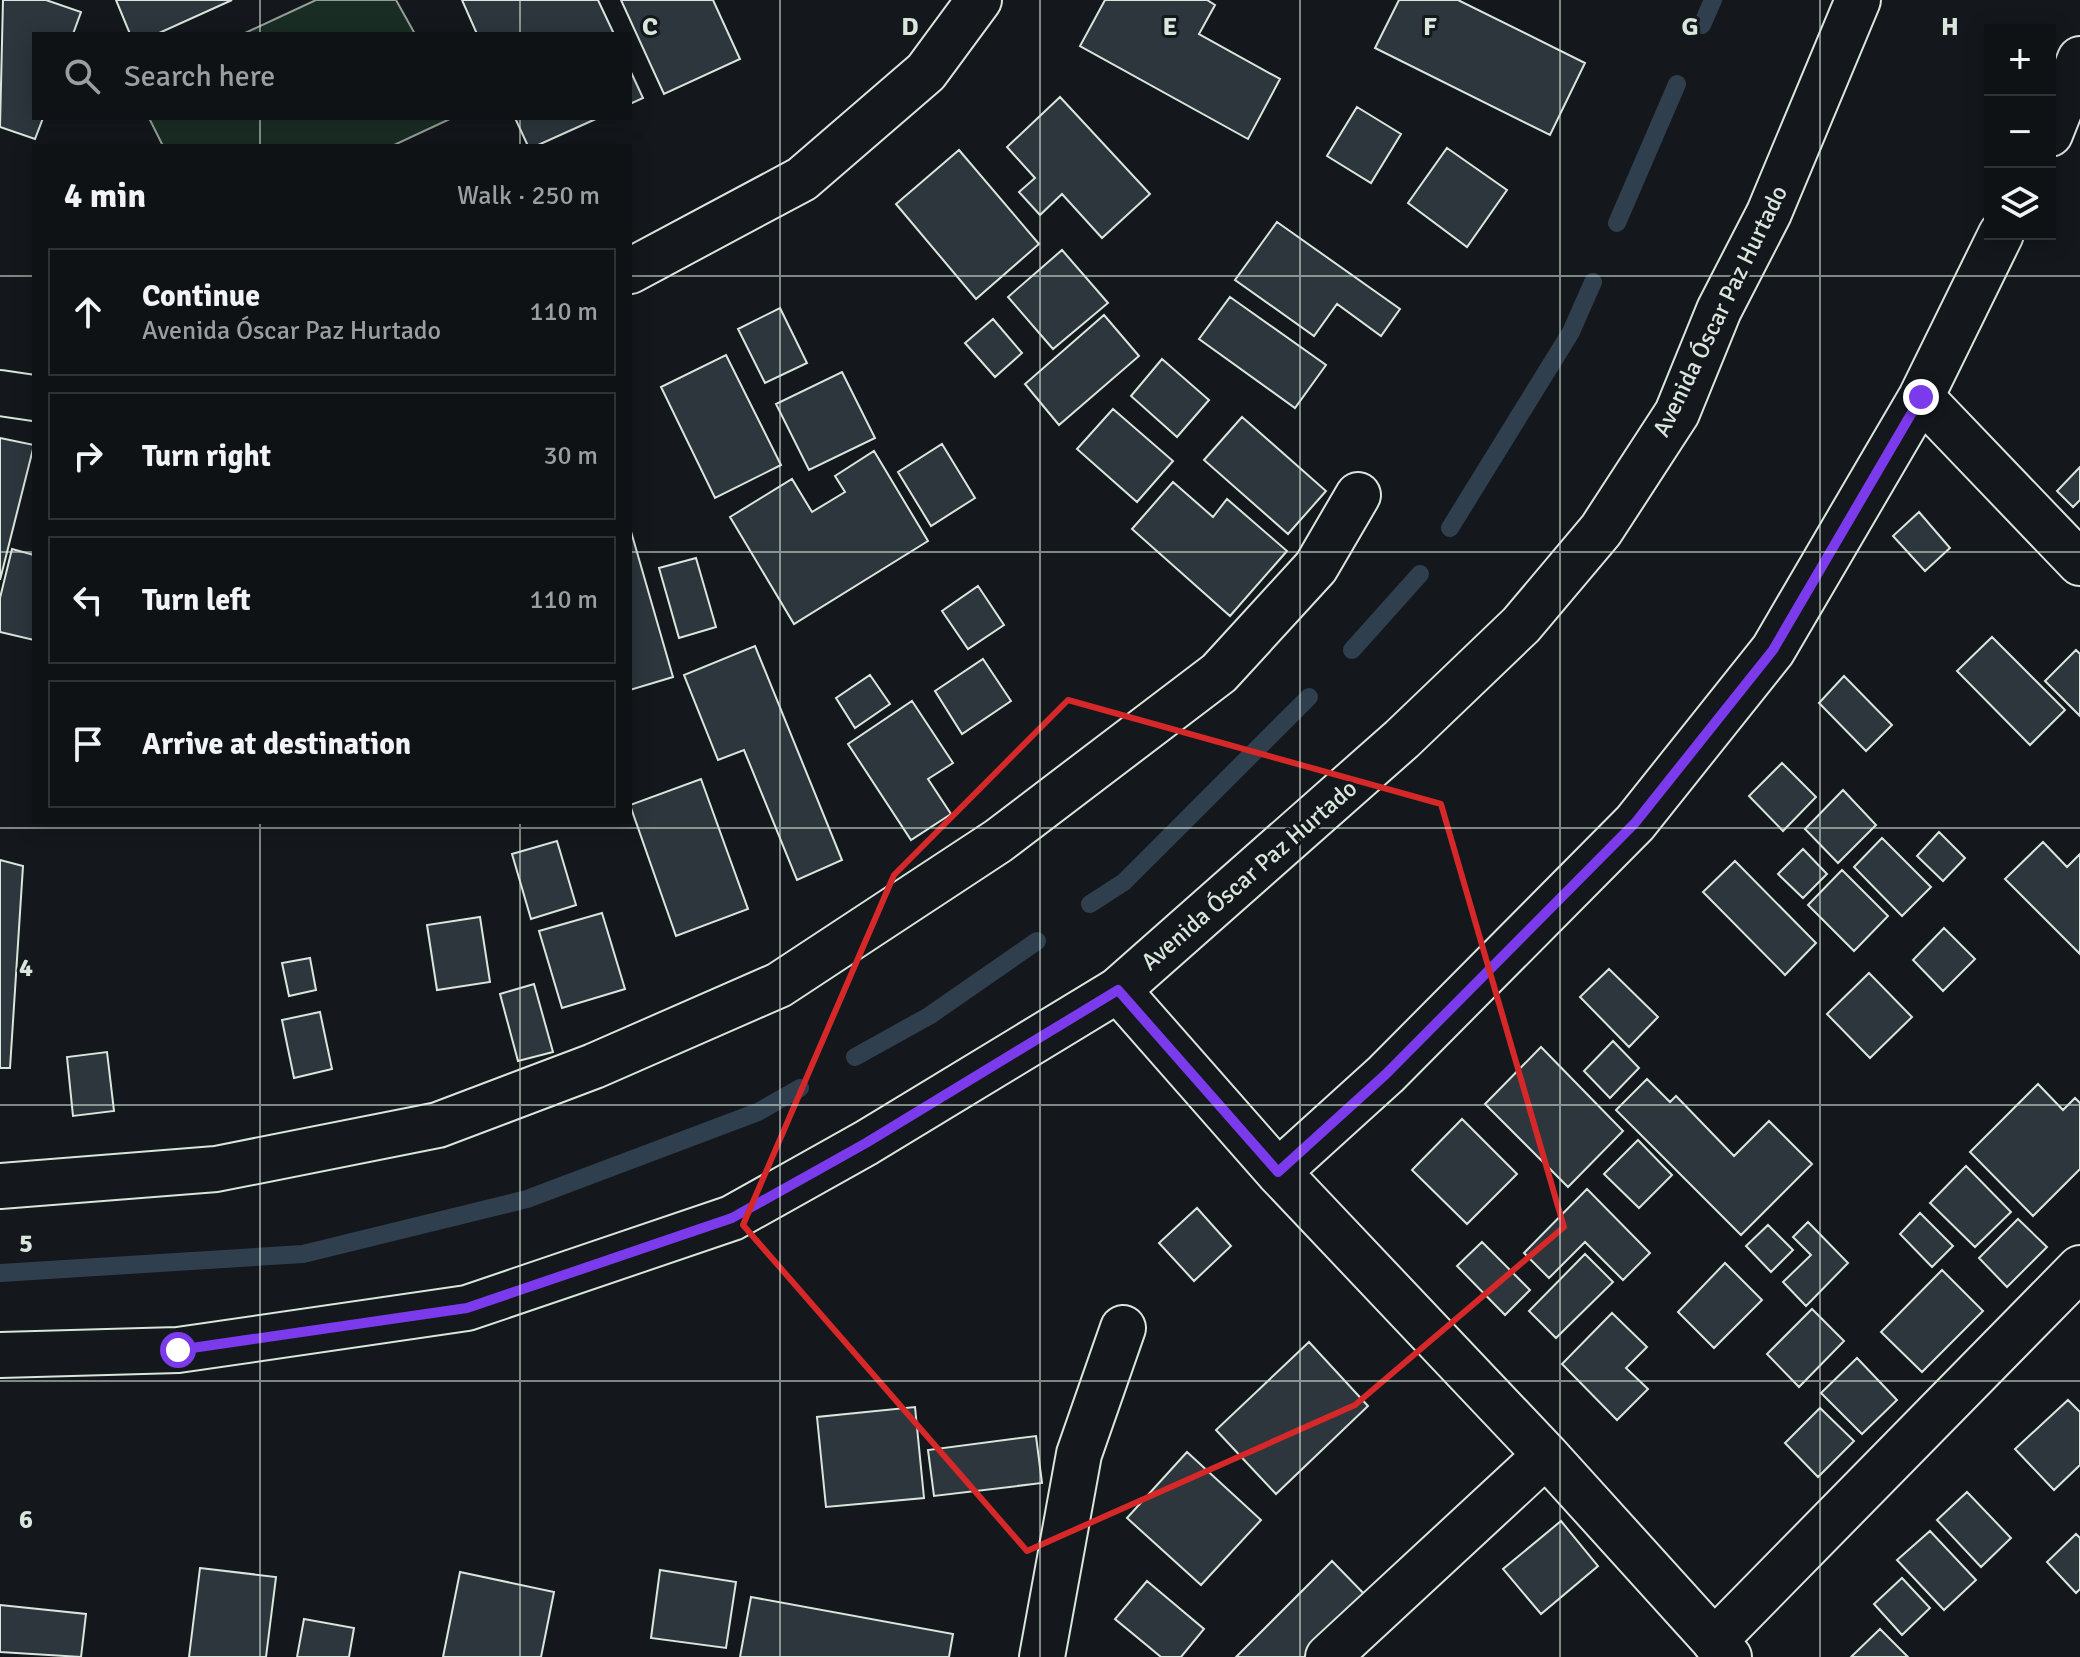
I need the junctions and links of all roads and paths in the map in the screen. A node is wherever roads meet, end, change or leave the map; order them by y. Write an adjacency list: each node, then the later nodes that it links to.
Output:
1 (979, 0): 6 (street)
2 (1858, 0): 12 (street, Avenida Óscar Paz Hurtado)
3 (2080, 59): 4 (street)
4 (2056, 119)
5 (1998, 240): 8 (street)
6 (632, 270)
7 (0, 393): 9 (street)
8 (1921, 397): 11 (street); 13 (street)
9 (32, 398)
10 (1358, 495): 14 (street)
11 (2080, 563)
12 (1118, 990): 13 (street); 17 (street, Avenida Óscar Paz Hurtado)
13 (1278, 1172): 18 (street)
14 (0, 1186)
15 (2080, 1268): 19 (street)
16 (1123, 1328): 20 (street)
17 (0, 1355)
18 (1546, 1455): 19 (street); 21 (street)
19 (1721, 1649)
20 (1042, 1657)
21 (1328, 1657)

